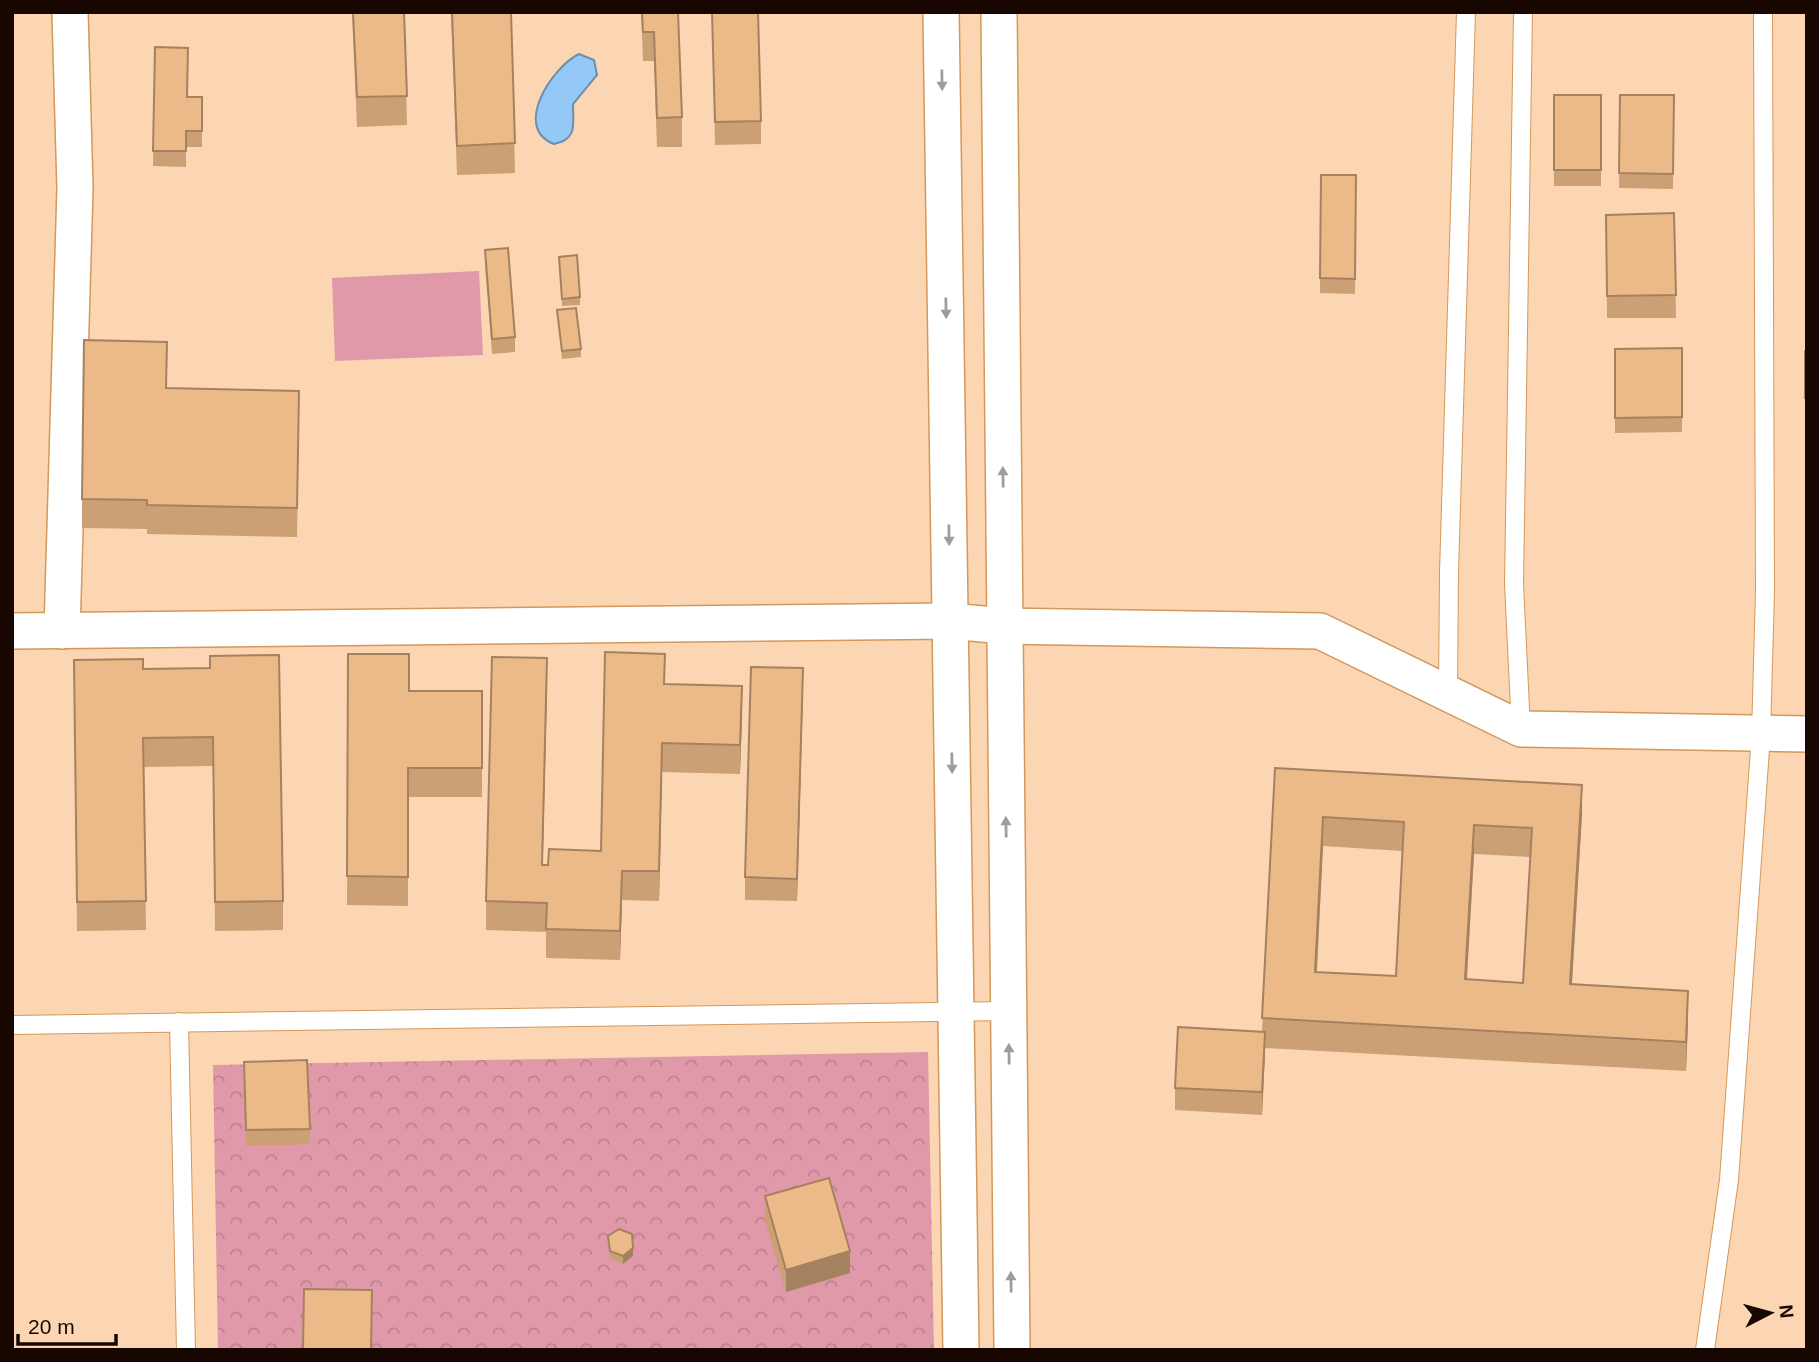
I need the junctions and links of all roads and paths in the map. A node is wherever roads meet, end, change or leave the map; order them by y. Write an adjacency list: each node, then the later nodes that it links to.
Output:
1 (70, 12): 10 (street)
2 (941, 12): 7 (street, one-way to 7)
3 (999, 12): 8 (street, one-way to 3)
4 (1466, 12): 11 (lane)
5 (1523, 12): 12 (lane)
6 (1763, 12): 14 (lane)
7 (950, 621): 8 (street); 10 (street); 15 (street, one-way to 15)
8 (1004, 626): 11 (street); 16 (street, one-way to 8)
9 (12, 631): 10 (street)
10 (62, 631)
11 (1448, 695): 12 (street)
12 (1521, 729): 14 (street)
13 (1807, 734): 14 (street)
14 (1760, 735): 22 (lane)
15 (956, 1011): 16 (lane); 17 (lane); 20 (street)
16 (1008, 1011): 21 (street, one-way to 16)
17 (179, 1022): 18 (lane); 19 (lane)
18 (12, 1025)
19 (186, 1350)
20 (961, 1350)
21 (1012, 1350)
22 (1705, 1350)

